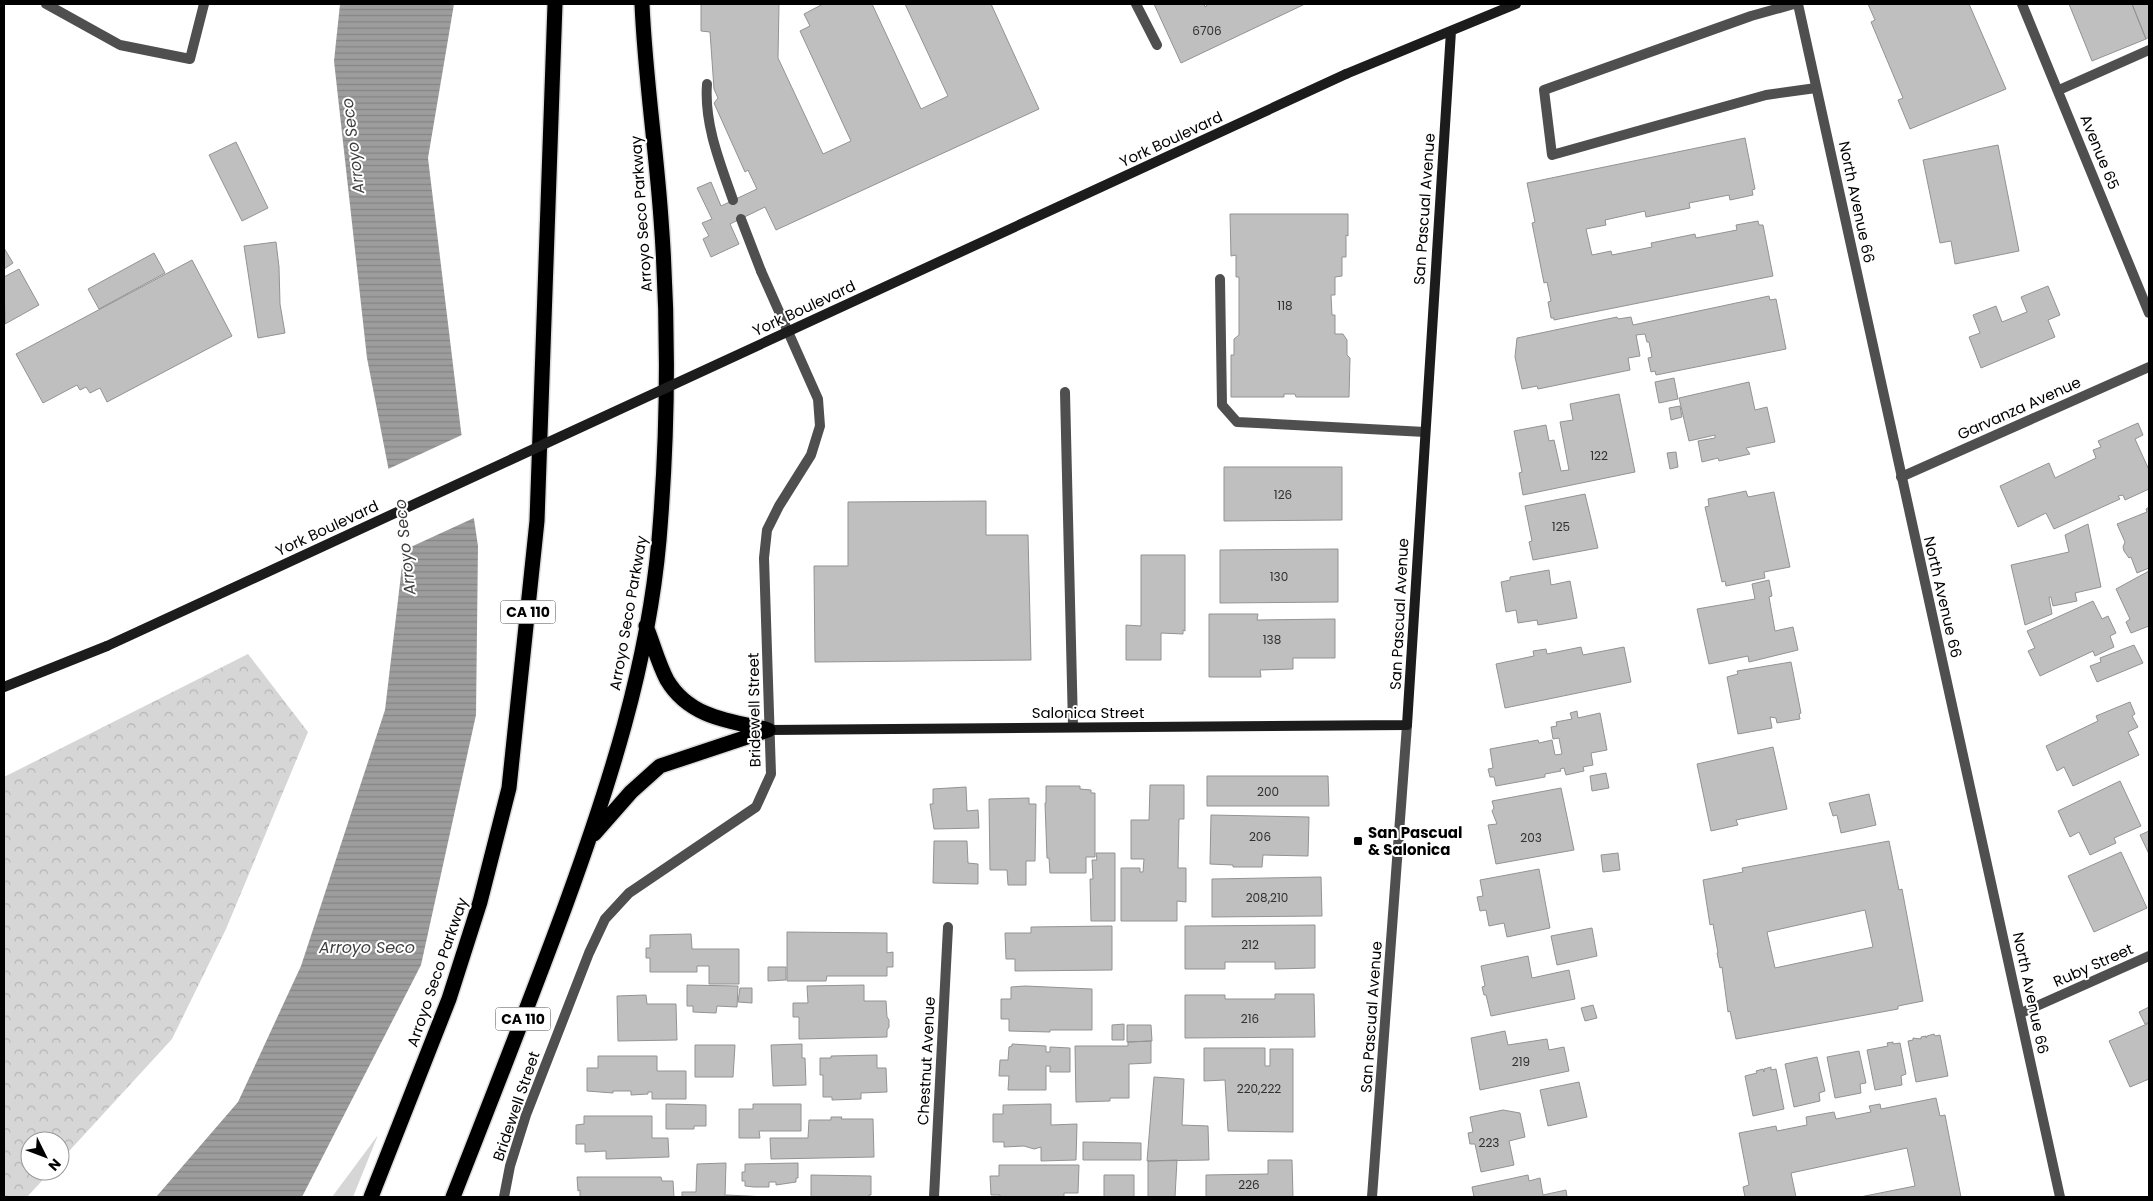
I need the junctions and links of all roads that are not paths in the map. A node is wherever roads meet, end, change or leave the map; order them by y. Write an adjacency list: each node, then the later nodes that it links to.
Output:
1 (46, 4): 2 (street)
2 (204, 4)
3 (555, 4): 33 (highway, Arroyo Seco Parkway / CA 110)
4 (642, 4): 24 (highway, Arroyo Seco Parkway / CA 110)
5 (1136, 4): 11 (street)
6 (1516, 4): 10 (main road, York Boulevard)
7 (1794, 4): 14 (street)
8 (1798, 4): 14 (street, North Avenue 66)
9 (2022, 4): 15 (street, Avenue 65)
10 (1451, 31): 22 (main road, San Pascual Avenue); 25 (main road, York Boulevard, bridge)
11 (1157, 45)
12 (2149, 50): 15 (street)
13 (707, 84): 16 (street)
14 (1816, 88): 23 (street, North Avenue 66)
15 (2059, 90): 19 (street, Avenue 65)
16 (733, 200)
17 (741, 219): 28 (street, Bridewell Street)
18 (1220, 279): 22 (street)
19 (2149, 313)
20 (2149, 367): 23 (street, Garvanza Avenue)
21 (1065, 392): 27 (street)
22 (1425, 432): 26 (main road, San Pascual Avenue)
23 (1901, 476): 32 (street, North Avenue 66)
24 (646, 626): 28 (highway); 29 (highway, Arroyo Seco Parkway / CA 110)
25 (4, 687)
26 (1408, 725): 27 (main road, Salonica Street); 37 (street, San Pascual Avenue)
27 (1073, 726): 28 (main road, Salonica Street)
28 (768, 730): 29 (highway); 35 (street, Bridewell Street)
29 (590, 839): 34 (highway, Arroyo Seco Parkway / CA 110)
30 (948, 927): 36 (street, Chestnut Avenue)
31 (2149, 956): 32 (street, Ruby Street)
32 (2021, 1013): 38 (street, North Avenue 66)
33 (371, 1197)
34 (453, 1197)
35 (504, 1197)
36 (934, 1197)
37 (1372, 1197)
38 (2060, 1197)

